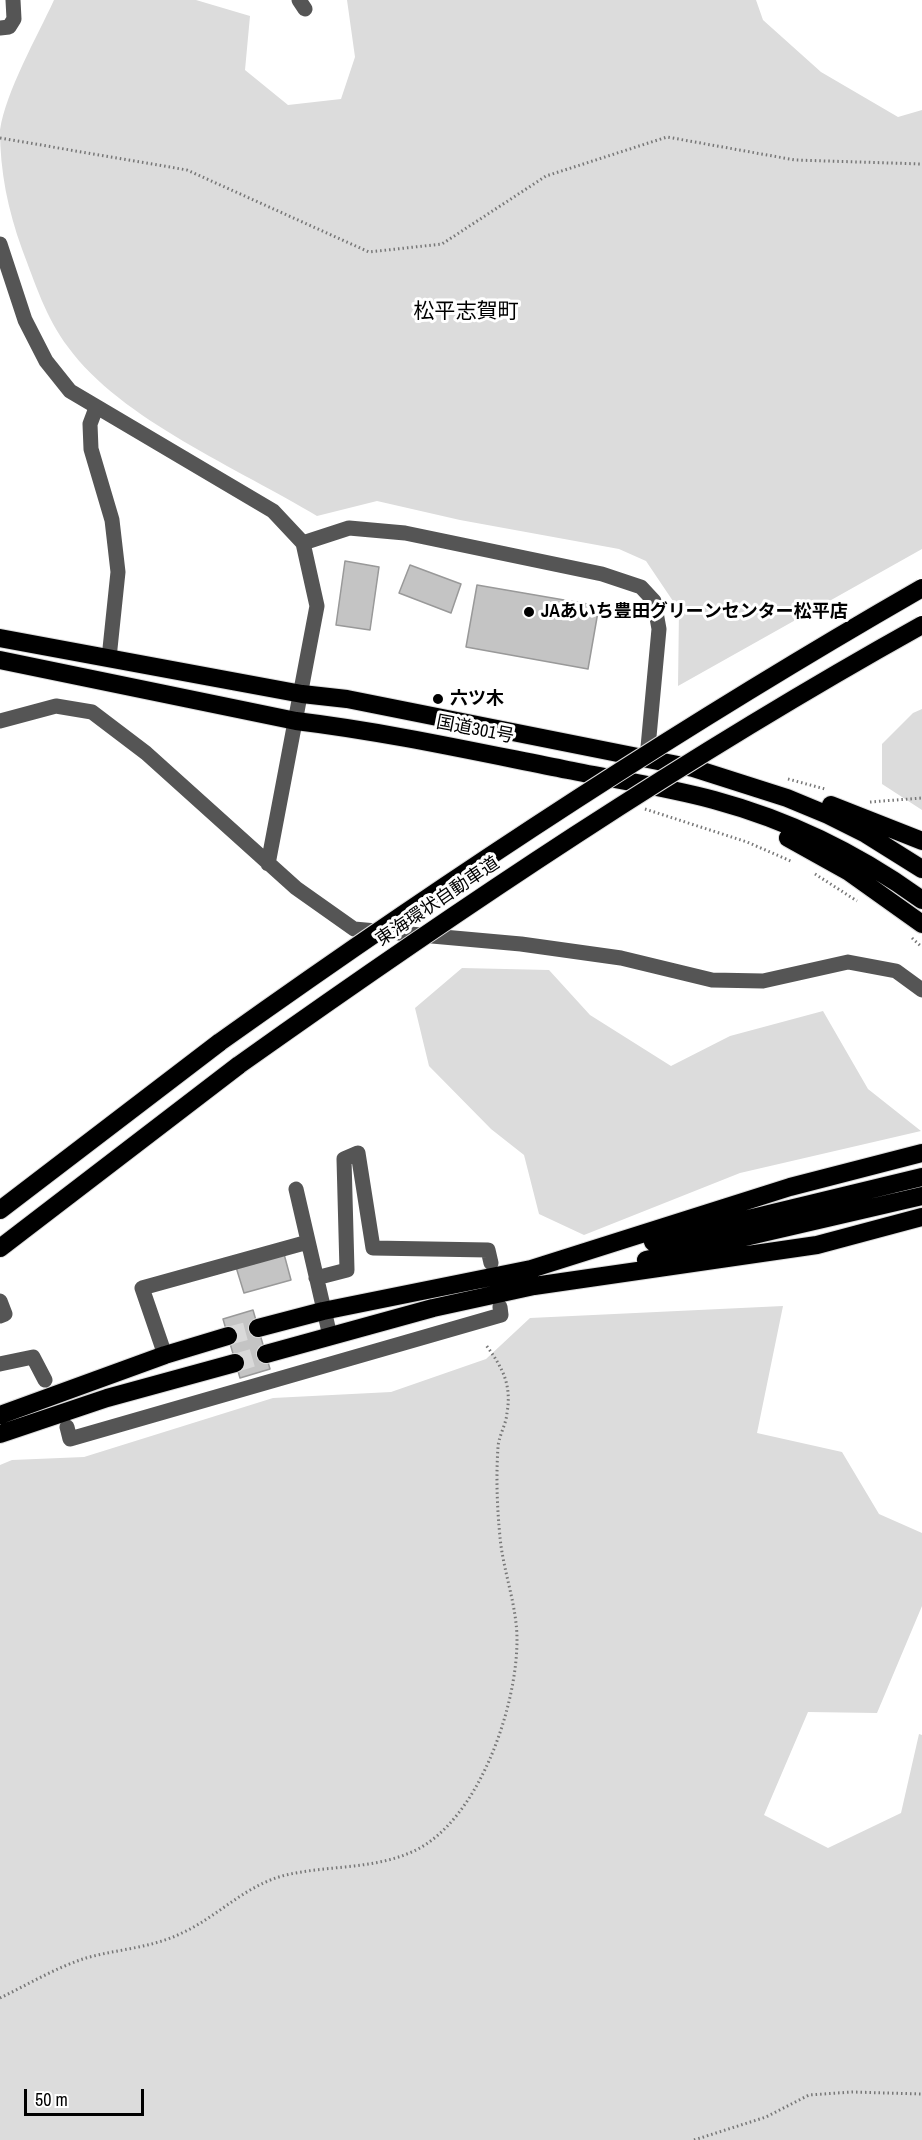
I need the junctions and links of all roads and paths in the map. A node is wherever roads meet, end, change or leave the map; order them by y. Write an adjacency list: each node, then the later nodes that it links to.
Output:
1 (13, 0): 2 (street)
2 (0, 28)
3 (0, 138): 4 (path)
4 (922, 164)
5 (0, 244): 6 (street)
6 (96, 408): 7 (street); 11 (street)
7 (303, 543): 13 (street); 16 (street)
8 (922, 588): 36 (highway, 東海環状自動車道, bridge)
9 (922, 625): 39 (highway, 東海環状自動車道, bridge)
10 (0, 638): 11 (highway, 国道301号)
11 (109, 658): 13 (highway, 国道301号)
12 (0, 660): 15 (highway, 国道301号)
13 (302, 694): 15 (street); 16 (highway, 国道301号)
14 (0, 721): 23 (street)
15 (296, 721): 18 (highway, 国道301号); 23 (street)
16 (647, 758): 17 (highway, 国道301号)
17 (693, 768): 22 (highway); 25 (highway, 国道301号)
18 (568, 770): 27 (highway, 国道301号); 29 (highway)
19 (922, 798): 20 (path)
20 (864, 802)
21 (646, 805): 24 (path)
22 (922, 841)
23 (268, 864): 31 (street)
24 (800, 865)
25 (922, 869)
26 (810, 871): 28 (path)
27 (922, 900)
28 (860, 902)
29 (914, 929): 30 (path)
30 (922, 947)
31 (922, 990)
32 (922, 1153): 41 (highway)
33 (922, 1178): 41 (highway)
34 (296, 1189): 38 (street)
35 (922, 1196): 41 (highway)
36 (0, 1210)
37 (922, 1217): 41 (highway)
38 (308, 1242): 42 (street); 52 (street)
39 (0, 1248)
40 (490, 1263): 42 (street)
41 (532, 1277): 45 (highway); 49 (highway)
42 (316, 1278): 45 (street)
43 (0, 1301): 46 (street)
44 (500, 1307): 57 (street)
45 (323, 1311): 47 (highway); 49 (street)
46 (0, 1316)
47 (258, 1328)
48 (228, 1336): 52 (highway)
49 (330, 1336): 51 (highway)
50 (486, 1345): 59 (path)
51 (266, 1354)
52 (165, 1355): 56 (highway)
53 (236, 1362): 58 (highway)
54 (0, 1364): 55 (street)
55 (45, 1380)
56 (0, 1415)
57 (67, 1427)
58 (0, 1434)
59 (0, 1998)
60 (922, 2094): 61 (path)
61 (694, 2140)

